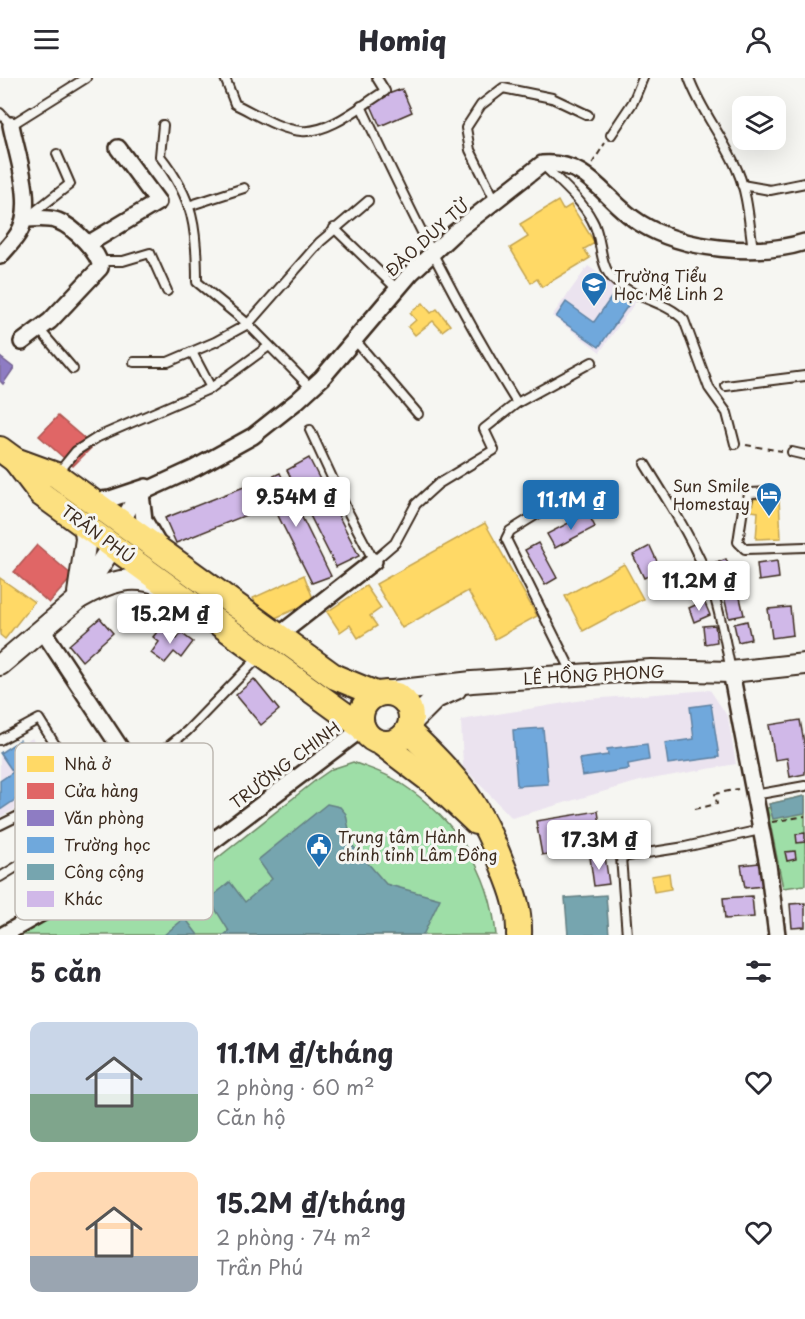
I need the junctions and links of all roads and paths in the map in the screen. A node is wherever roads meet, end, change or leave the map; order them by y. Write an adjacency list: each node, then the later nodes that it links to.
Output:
1 (86, 78): 8 (lane)
2 (225, 78): 6 (lane)
3 (377, 78): 6 (lane)
4 (644, 78): 10 (lane)
5 (689, 78): 16 (lane)
6 (361, 106): 26 (lane)
7 (588, 114): 19 (lane)
8 (6, 119): 21 (street)
9 (163, 125): 20 (lane)
10 (611, 135): 14 (path)
11 (118, 148): 24 (street)
12 (57, 154): 21 (lane)
13 (542, 164): 14 (street); 19 (street, ĐÀO DUY TỪ); 47 (lane)
14 (585, 174): 25 (street)
15 (805, 183): 16 (lane)
16 (742, 185): 25 (lane)
17 (244, 188): 20 (lane)
18 (368, 201): 22 (lane)
19 (496, 202): 26 (street, ĐÀO DUY TỪ)
20 (188, 206): 31 (lane)
21 (25, 219): 24 (street); 27 (street)
22 (334, 228): 29 (lane); 31 (lane)
23 (805, 242): 25 (street)
24 (87, 244): 28 (street)
25 (753, 249)
26 (431, 254): 29 (street, ĐÀO DUY TỪ); 44 (lane)
27 (0, 256)
28 (101, 261): 30 (lane); 32 (street)
29 (397, 289): 33 (street, ĐÀO DUY TỪ)
30 (167, 291)
31 (248, 324): 35 (lane); 36 (lane)
32 (39, 329): 34 (street); 39 (lane)
33 (354, 339): 43 (street, ĐÀO DUY TỪ); 45 (lane)
34 (22, 342)
35 (269, 346): 42 (lane); 43 (lane)
36 (192, 352): 37 (lane); 42 (lane)
37 (134, 362)
38 (592, 362): 44 (lane)
39 (73, 369)
40 (805, 376): 41 (lane)
41 (726, 386)
42 (211, 388): 52 (lane)
43 (311, 388): 53 (street, ĐÀO DUY TỪ)
44 (517, 403): 63 (lane)
45 (418, 414)
46 (310, 430): 63 (lane)
47 (735, 444): 48 (path)
48 (792, 452): 50 (lane)
49 (8, 455): 52 (main road, TRẦN PHÚ); 59 (main road, TRẦN PHÚ)
50 (805, 455)
51 (645, 464): 70 (lane)
52 (56, 475): 57 (main road, TRẦN PHÚ)
53 (155, 485): 55 (street, ĐÀO DUY TỪ); 57 (street)
54 (770, 492): 61 (lane)
55 (141, 494): 58 (street, ĐÀO DUY TỪ); 62 (street)
56 (563, 498): 71 (lane)
57 (92, 501): 58 (main road, TRẦN PHÚ)
58 (122, 522): 60 (main road); 62 (main road, TRẦN PHÚ)
59 (84, 524): 60 (main road, TRẦN PHÚ); 65 (street)
60 (113, 545): 64 (main road, TRẦN PHÚ); 65 (street)
61 (805, 547)
62 (168, 555): 67 (main road, TRẦN PHÚ)
63 (374, 561): 67 (street)
64 (182, 595): 65 (street); 67 (main road, TRẦN PHÚ)
65 (78, 599): 66 (street)
66 (43, 631): 69 (street); 78 (street)
67 (271, 644): 73 (main road, TRẦN PHÚ); 75 (main road, TRẦN PHÚ); 79 (lane)
68 (805, 664): 70 (street, LÊ HỒNG PHONG)
69 (0, 665)
70 (731, 672): 71 (street, LÊ HỒNG PHONG); 81 (street)
71 (573, 675): 72 (street, LÊ HỒNG PHONG)
72 (472, 682): 73 (street, LÊ HỒNG PHONG); 74 (street)
73 (380, 693): 74 (main road); 75 (main road)
74 (410, 727): 75 (main road); 88 (main road, TRẦN PHÚ)
75 (372, 735): 88 (main road, TRẦN PHÚ); 89 (street, TRƯỜNG CHINH)
76 (0, 740): 77 (lane)
77 (54, 743)
78 (117, 743)
79 (172, 743)
80 (805, 786): 81 (lane)
81 (754, 791): 82 (path); 86 (street)
82 (695, 809)
83 (805, 816): 86 (path)
84 (15, 818): 85 (lane)
85 (0, 825)
86 (760, 827): 96 (lane); 97 (street)
87 (213, 835): 89 (lane)
88 (491, 836): 95 (main road, TRẦN PHÚ)
89 (217, 839): 90 (street, TRƯỜNG CHINH)
90 (213, 841)
91 (15, 868): 92 (lane)
92 (0, 877)
93 (28, 920): 94 (street, TRƯỜNG CHINH)
94 (2, 934)
95 (519, 935)
96 (627, 935)
97 (777, 935)

